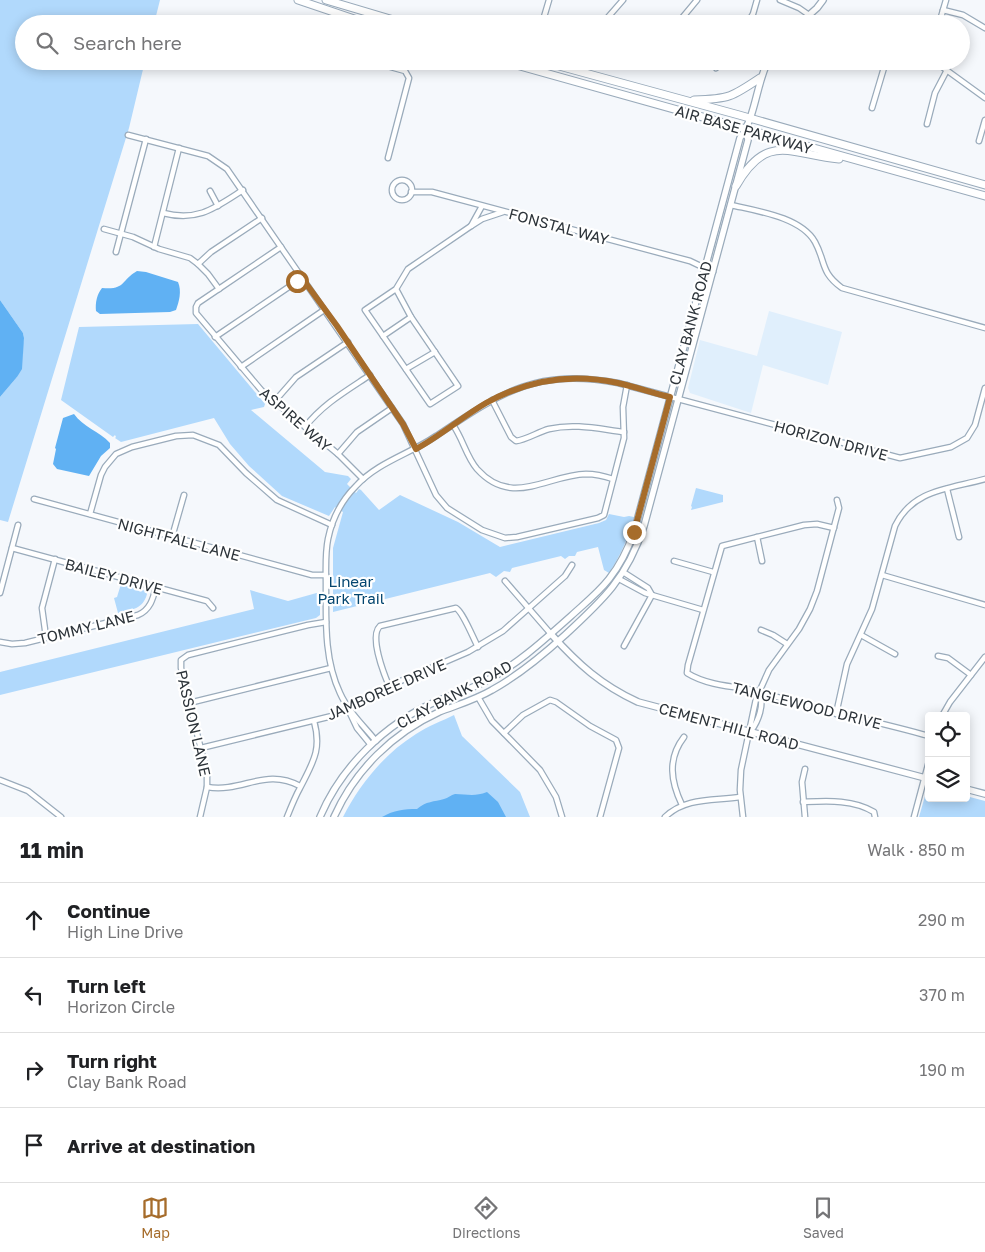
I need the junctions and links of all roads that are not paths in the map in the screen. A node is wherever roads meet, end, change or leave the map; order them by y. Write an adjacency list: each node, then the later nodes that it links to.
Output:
1 (298, 0): 11 (main road)
2 (326, 0): 12 (main road)
3 (549, 0): 13 (street)
4 (623, 0): 14 (street)
5 (698, 0): 15 (street)
6 (757, 0): 16 (street)
7 (780, 0): 17 (street)
8 (823, 0): 17 (street)
9 (946, 0): 10 (street)
10 (943, 10): 18 (street); 19 (street)
11 (342, 15)
12 (377, 15)
13 (545, 15)
14 (610, 15)
15 (685, 15)
16 (752, 15)
17 (809, 15)
18 (942, 15)
19 (960, 15)
20 (970, 18): 21 (street)
21 (985, 28)
22 (401, 70): 40 (street)
23 (534, 70): 35 (main road, AIR BASE PARKWAY)
24 (574, 70): 30 (main road, AIR BASE PARKWAY)
25 (764, 70): 28 (street, CLAY BANK ROAD)
26 (883, 70): 31 (street)
27 (948, 70): 29 (street); 34 (street)
28 (760, 78): 30 (main road); 32 (street, CLAY BANK ROAD)
29 (985, 98)
30 (686, 101): 32 (main road, AIR BASE PARKWAY)
31 (872, 108)
32 (750, 118): 35 (street, CLAY BANK ROAD); 42 (main road, AIR BASE PARKWAY)
33 (985, 120): 38 (street)
34 (927, 124)
35 (746, 129): 41 (main road, AIR BASE PARKWAY); 43 (street, CLAY BANK ROAD); 61 (street, CLAY BANK ROAD)
36 (128, 135): 37 (street)
37 (146, 139): 39 (street); 56 (street)
38 (980, 141)
39 (180, 148): 44 (street); 52 (street)
40 (388, 158)
41 (860, 161): 43 (main road); 47 (main road, AIR BASE PARKWAY)
42 (985, 185)
43 (736, 186): 48 (street, CLAY BANK ROAD)
44 (243, 190): 49 (street); 53 (street)
45 (210, 191): 49 (street)
46 (411, 192): 46 (street); 50 (street, FONSTAL WAY)
47 (985, 196)
48 (731, 205): 62 (street, CLAY BANK ROAD); 68 (street)
49 (218, 206): 52 (street)
50 (482, 206): 51 (street, FONSTAL WAY); 54 (street)
51 (504, 212): 54 (street); 61 (street, FONSTAL WAY)
52 (163, 213): 57 (street)
53 (262, 218): 58 (street); 60 (street)
54 (471, 226): 65 (street)
55 (104, 230): 56 (street)
56 (121, 234): 57 (street); 59 (street)
57 (154, 247): 60 (street)
58 (281, 247): 63 (street); 64 (street)
59 (116, 252)
60 (198, 264): 64 (street)
61 (705, 268): 62 (street, FONSTAL WAY); 78 (street, CLAY BANK ROAD)
62 (713, 272): 79 (street, CLAY BANK ROAD)
63 (302, 278): 66 (street); 70 (street)
64 (219, 289): 70 (street, ASPIRE WAY)
65 (396, 289): 67 (street); 69 (street)
66 (324, 310): 71 (street); 73 (street)
67 (411, 317): 69 (street); 72 (street)
68 (985, 328)
69 (383, 336): 74 (street)
70 (215, 337): 73 (street, ASPIRE WAY)
71 (348, 342): 75 (street); 81 (street)
72 (435, 352): 74 (street); 74 (street)
73 (241, 367): 81 (street, ASPIRE WAY)
74 (406, 370)
75 (370, 375): 82 (street); 84 (street)
76 (627, 385): 78 (street, HORIZON DRIVE); 80 (street, HORIZON DRIVE); 85 (street)
77 (985, 388): 79 (street, HORIZON DRIVE)
78 (670, 397): 79 (street, HORIZON DRIVE); 122 (street, CLAY BANK ROAD)
79 (678, 399): 107 (street, CLAY BANK ROAD)
80 (492, 400): 83 (street, HORIZON DRIVE); 85 (street)
81 (274, 402): 84 (street, ASPIRE WAY)
82 (392, 408): 86 (street); 87 (street)
83 (453, 425): 86 (street, HORIZON DRIVE); 88 (street)
84 (305, 426): 87 (street, ASPIRE WAY)
85 (624, 432): 88 (street)
86 (416, 449): 88 (street); 89 (street, HORIZON DRIVE)
87 (338, 454): 89 (street, ASPIRE WAY)
88 (613, 478)
89 (363, 479): 96 (street, HORIZON DRIVE)
90 (985, 479): 91 (street)
91 (947, 489): 101 (street); 110 (street)
92 (184, 495): 99 (street)
93 (34, 499): 95 (street, NIGHTFALL LANE)
94 (837, 500): 98 (street)
95 (90, 514): 96 (street); 99 (street, NIGHTFALL LANE)
96 (332, 525): 109 (street, HORIZON DRIVE)
97 (18, 526): 102 (street)
98 (834, 528): 100 (street); 127 (street)
99 (172, 537): 109 (street, NIGHTFALL LANE)
100 (757, 537): 105 (street); 108 (street)
101 (959, 537)
102 (12, 548): 103 (street, BAILEY DRIVE); 114 (street)
103 (55, 559): 113 (street, BAILEY DRIVE); 124 (street)
104 (674, 561): 108 (street)
105 (762, 561)
106 (572, 565): 118 (street, JAMBOREE DRIVE)
107 (623, 572): 111 (street, CLAY BANK ROAD); 115 (street)
108 (713, 572): 119 (street)
109 (326, 575): 120 (street, HORIZON DRIVE)
110 (882, 575): 116 (street); 123 (street)
111 (619, 579): 115 (street); 126 (street, CLAY BANK ROAD)
112 (505, 581): 118 (street)
113 (156, 587): 117 (street, BAILEY DRIVE); 124 (street, TOMMY LANE)
114 (0, 593)
115 (652, 594): 119 (street); 128 (street)
116 (985, 604)
117 (213, 608)
118 (529, 609): 122 (street); 129 (street, JAMBOREE DRIVE)
119 (703, 610): 136 (street, TANGLEWOOD DRIVE)
120 (326, 622): 133 (street, HORIZON DRIVE); 138 (street, PASSION LANE)
121 (761, 630): 127 (street)
122 (551, 634): 126 (street, CEMENT HILL ROAD); 147 (street, CLAY BANK ROAD)
123 (861, 635): 130 (street); 141 (street)
124 (46, 637): 125 (street, TOMMY LANE)
125 (0, 642)
126 (558, 642): 137 (street, CLAY BANK ROAD); 143 (street, CEMENT HILL ROAD)
127 (787, 644): 136 (street)
128 (624, 646)
129 (478, 647): 135 (street, JAMBOREE DRIVE); 135 (street)
130 (894, 654)
131 (938, 656): 134 (street)
132 (985, 657): 134 (street)
133 (331, 668): 138 (street); 139 (street, HORIZON DRIVE)
134 (971, 676): 140 (street)
135 (389, 686): 139 (street, JAMBOREE DRIVE)
136 (760, 691): 141 (street, TANGLEWOOD DRIVE); 143 (street)
137 (478, 697): 144 (street); 165 (street, CLAY BANK ROAD)
138 (189, 703): 148 (street, PASSION LANE)
139 (348, 708): 142 (street, JAMBOREE DRIVE); 147 (street, HORIZON DRIVE)
140 (944, 712)
141 (836, 714): 145 (street, TANGLEWOOD DRIVE)
142 (314, 721): 148 (street, JAMBOREE DRIVE); 153 (street)
143 (750, 732): 150 (street, CEMENT HILL ROAD); 157 (street)
144 (504, 733): 166 (street); 167 (street)
145 (925, 735)
146 (684, 737): 159 (street)
147 (374, 743): 164 (street, CLAY BANK ROAD)
148 (201, 748): 154 (street, PASSION LANE)
149 (805, 769): 158 (street)
150 (925, 779)
151 (0, 780): 160 (street)
152 (925, 782): 172 (street)
153 (300, 786): 154 (street); 163 (street)
154 (208, 787): 162 (street, PASSION LANE)
155 (970, 790): 156 (street)
156 (985, 794)
157 (740, 797): 159 (street); 169 (street)
158 (803, 802): 170 (street); 171 (street)
159 (682, 805): 168 (street)
160 (56, 815): 161 (street)
161 (62, 817)
162 (200, 817)
163 (287, 817)
164 (320, 817)
165 (334, 817)
166 (562, 817)
167 (600, 817)
168 (665, 817)
169 (743, 817)
170 (804, 817)
171 (875, 817)
172 (914, 817)

